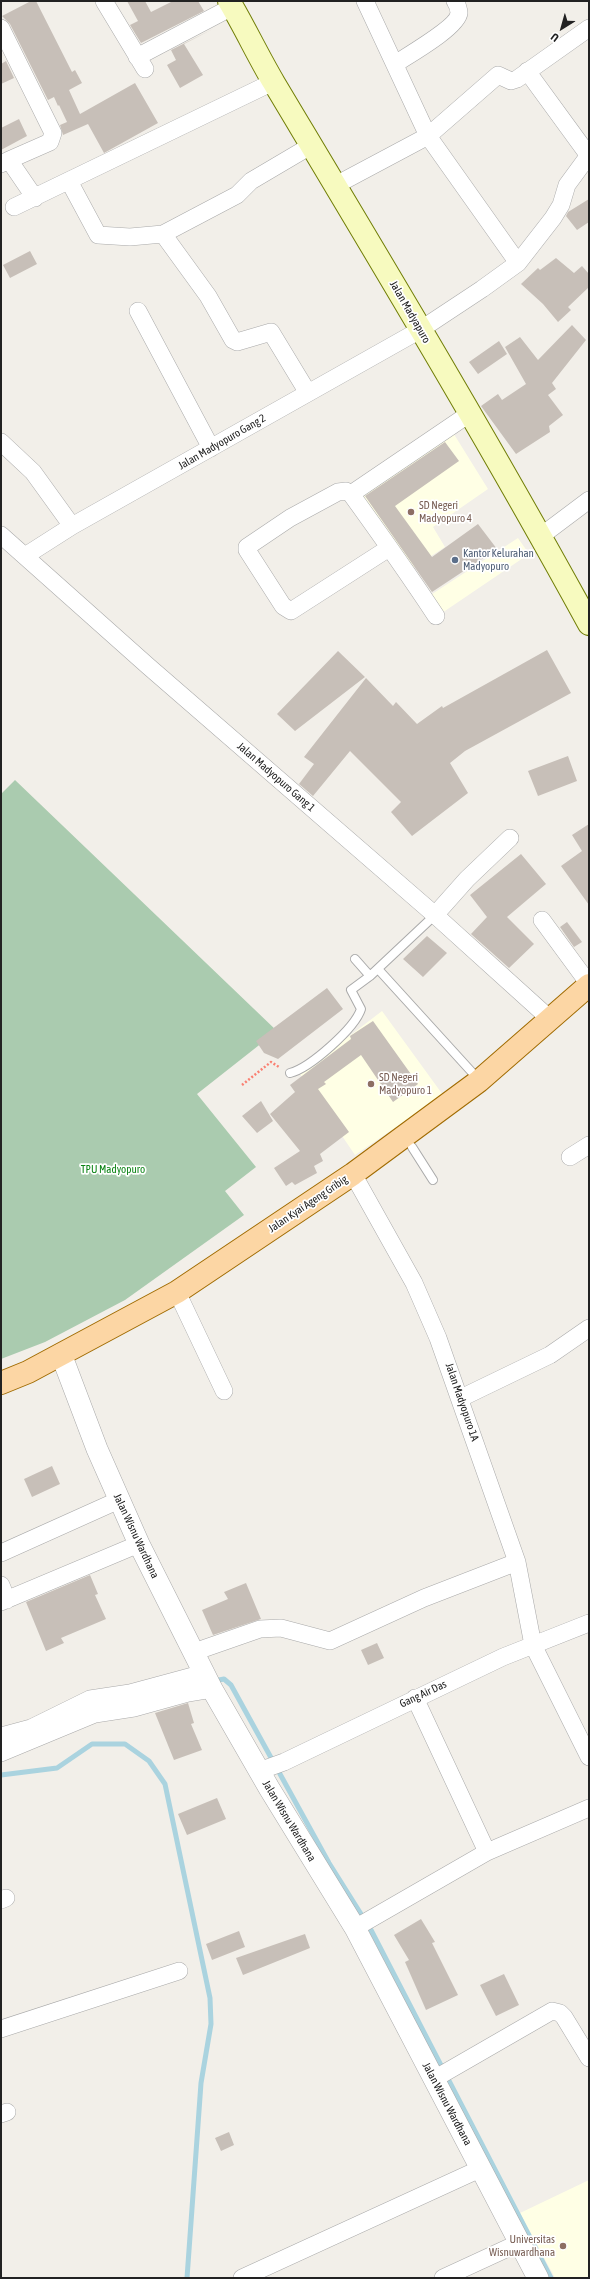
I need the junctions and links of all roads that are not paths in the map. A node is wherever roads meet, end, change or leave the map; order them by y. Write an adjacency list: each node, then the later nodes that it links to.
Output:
1 (104, 1): 4 (street)
2 (365, 1): 7 (street)
3 (456, 1): 7 (street)
4 (232, 3): 9 (main road, Jalan Madyapuro)
5 (1, 28): 13 (street)
6 (589, 28): 8 (street)
7 (395, 64): 10 (street)
8 (527, 71): 10 (street); 12 (street)
9 (273, 82): 11 (main road, Jalan Madyapuro); 14 (street)
10 (428, 136): 15 (street); 19 (street)
11 (312, 145): 15 (main road, Jalan Madyapuro); 18 (street)
12 (589, 155): 19 (street, Jalan Madyopuro Gang 2)
13 (5, 162): 16 (street)
14 (68, 181): 16 (street); 18 (street)
15 (336, 184): 21 (main road, Jalan Madyapuro)
16 (35, 198): 17 (street)
17 (14, 207)
18 (163, 234): 22 (street)
19 (518, 263): 21 (street, Jalan Madyopuro Gang 2)
20 (138, 312): 25 (street)
21 (420, 330): 22 (street, Jalan Madyopuro Gang 2); 23 (main road, Jalan Madyapuro)
22 (308, 393): 25 (street, Jalan Madyopuro Gang 2)
23 (469, 414): 26 (street); 30 (main road, Jalan Madyapuro)
24 (1, 442): 28 (street)
25 (211, 448): 28 (street, Jalan Madyopuro Gang 2)
26 (351, 494): 31 (street); 31 (street)
27 (589, 500): 30 (street)
28 (72, 526): 32 (street, Jalan Madyopuro Gang 2)
29 (1, 535): 32 (street, Jalan Madyopuro Gang 1)
30 (541, 536): 34 (main road, Jalan Madyapuro)
31 (389, 548): 33 (street)
32 (25, 556): 36 (street, Jalan Madyopuro Gang 1)
33 (436, 616)
34 (589, 624)
35 (510, 838): 36 (street)
36 (435, 915): 39 (lane); 42 (street, Jalan Madyopuro Gang 1)
37 (542, 920): 41 (street)
38 (355, 959): 40 (lane)
39 (378, 969): 40 (lane); 44 (lane)
40 (370, 976): 43 (lane)
41 (589, 985): 42 (main road, Jalan Kyai Ageng Gribig)
42 (550, 1019): 44 (main road, Jalan Kyai Ageng Gribig)
43 (290, 1073)
44 (479, 1081): 45 (main road, Jalan Kyai Ageng Gribig)
45 (409, 1142): 48 (main road, Jalan Kyai Ageng Gribig); 49 (lane)
46 (589, 1145): 47 (street)
47 (570, 1157)
48 (353, 1174): 50 (main road, Jalan Kyai Ageng Gribig); 55 (street, Jalan Madyopuro 1A)
49 (433, 1180)
50 (176, 1292): 52 (main road, Jalan Kyai Ageng Gribig); 54 (street)
51 (589, 1328): 55 (street)
52 (60, 1354): 53 (main road, Jalan Kyai Ageng Gribig); 56 (street, Jalan Wisnu Wardhana)
53 (1, 1383)
54 (224, 1391)
55 (461, 1398): 59 (street, Jalan Madyopuro 1A)
56 (119, 1500): 57 (street, Jalan Wisnu Wardhana); 58 (street)
57 (138, 1544): 60 (street); 63 (street, Jalan Wisnu Wardhana)
58 (1, 1553)
59 (516, 1562): 62 (street, Jalan Madyopuro 1A); 63 (street)
60 (3, 1595)
61 (589, 1623): 62 (street, Gang Air Das)
62 (533, 1645): 65 (street, Gang Air Das); 69 (street, Jalan Madyopuro 1A)
63 (194, 1652): 64 (street, Jalan Wisnu Wardhana)
64 (208, 1681): 66 (street); 70 (street, Jalan Wisnu Wardhana)
65 (415, 1698): 70 (street, Gang Air Das); 72 (street)
66 (132, 1701): 67 (street); 68 (street)
67 (1, 1736)
68 (1, 1753)
69 (589, 1757)
70 (271, 1766): 73 (street, Jalan Wisnu Wardhana)
71 (589, 1808): 72 (street)
72 (487, 1852): 73 (street)
73 (355, 1928): 77 (street, Jalan Wisnu Wardhana)
74 (179, 1971): 75 (street)
75 (1, 2029)
76 (589, 2058): 77 (street)
77 (442, 2074): 78 (street, Jalan Wisnu Wardhana)
78 (482, 2168): 79 (street, Jalan Wisnu Wardhana); 80 (street)
79 (521, 2242): 81 (street); 82 (street, Jalan Wisnu Wardhana)
80 (242, 2278)
81 (443, 2278)
82 (538, 2278)

